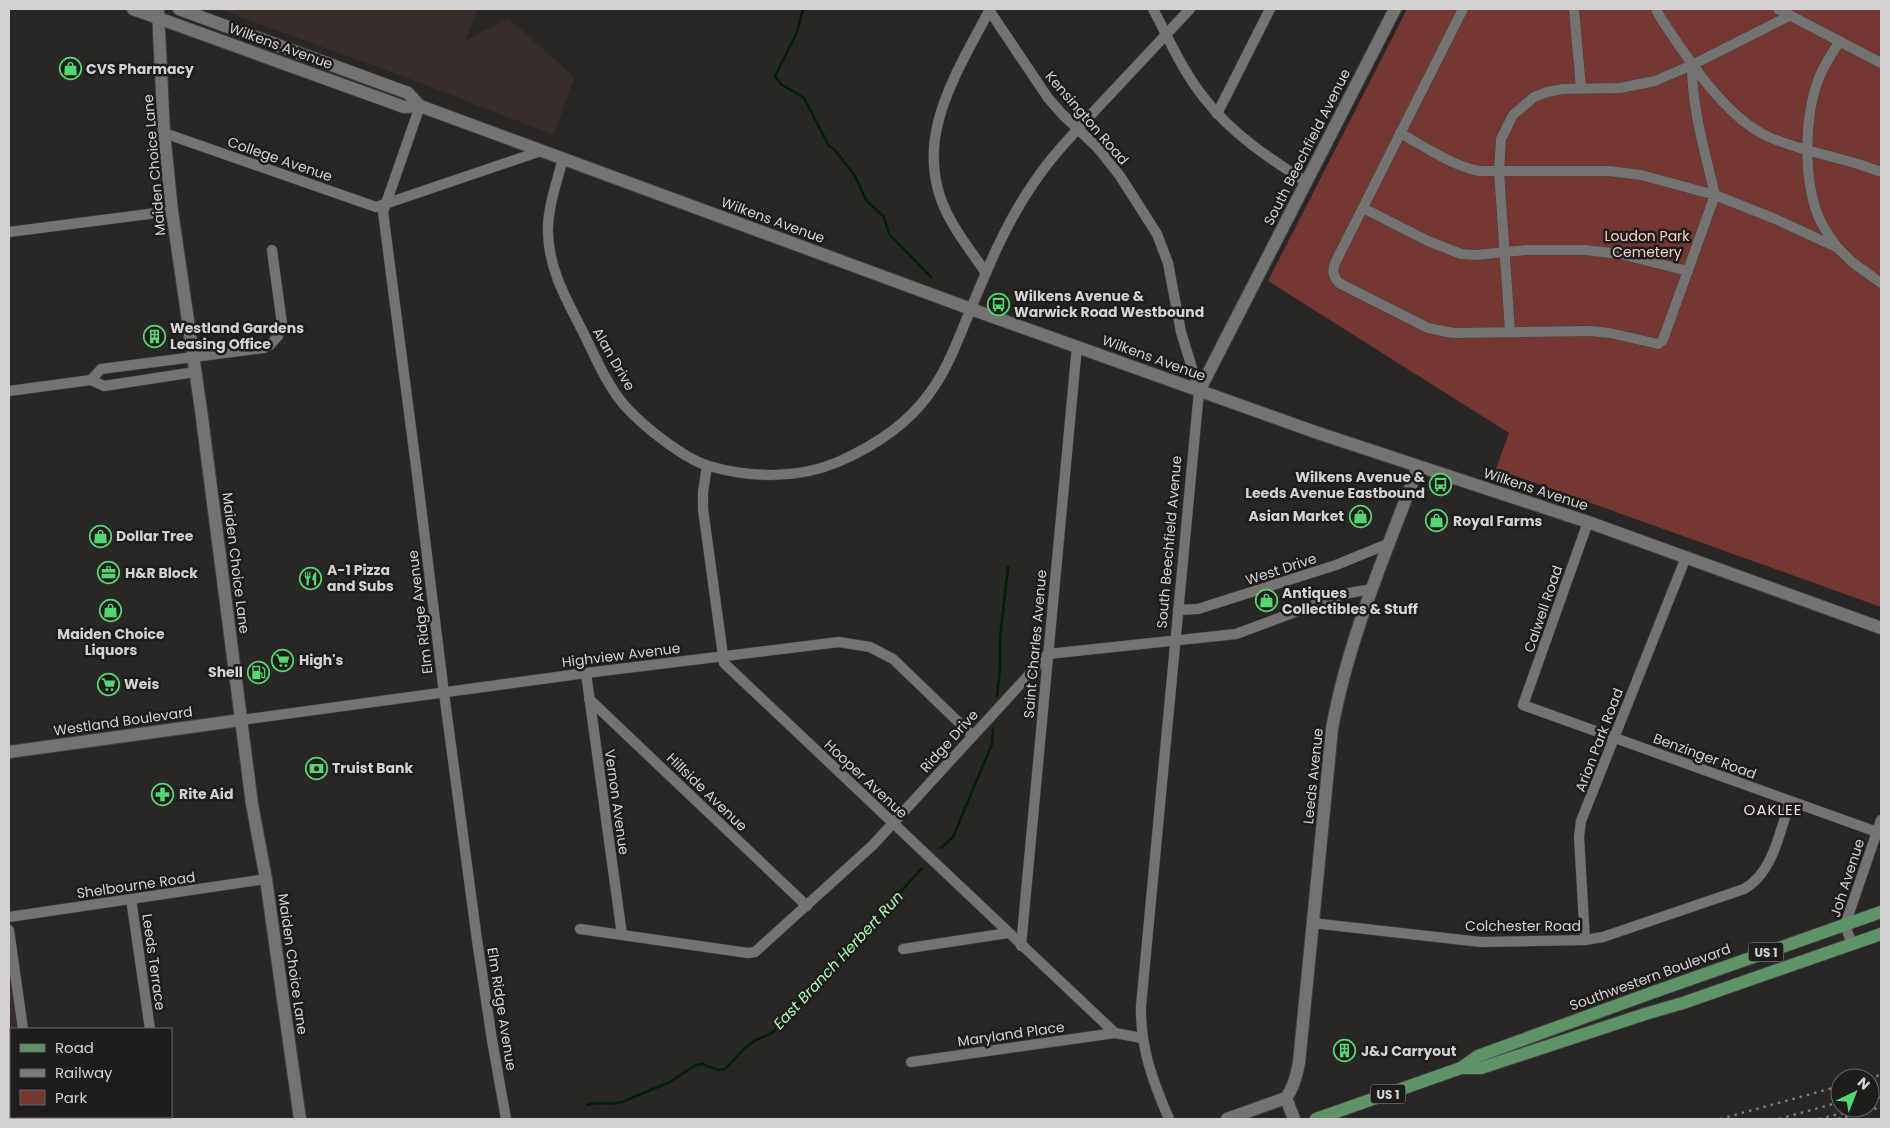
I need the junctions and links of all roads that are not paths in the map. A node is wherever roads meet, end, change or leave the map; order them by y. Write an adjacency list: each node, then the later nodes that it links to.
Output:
1 (133, 9): 12 (street, Wilkens Avenue)
2 (179, 9): 19 (street, Wilkens Avenue)
3 (990, 9): 21 (street, Kensington Road); 39 (street)
4 (1153, 9): 14 (street)
5 (1190, 9): 14 (street, Alan Drive)
6 (1270, 9): 20 (street)
7 (1395, 9): 29 (street, South Beechfield Avenue)
8 (1463, 9): 23 (street)
9 (1574, 9): 18 (street)
10 (1656, 9): 17 (street)
11 (1778, 9): 13 (street)
12 (158, 13): 19 (street, Wilkens Avenue); 22 (street, Maiden Choice Lane)
13 (1789, 16): 15 (street); 17 (street)
14 (1166, 34): 20 (street); 21 (street, Alan Drive)
15 (1840, 41): 16 (street); 24 (street)
16 (1881, 63)
17 (1692, 65): 18 (street); 24 (street); 30 (street)
18 (1581, 88): 27 (street)
19 (420, 106): 25 (street, Wilkens Avenue); 31 (street, Elm Ridge Avenue)
20 (1217, 114): 29 (street)
21 (1079, 128): 39 (street, Alan Drive); 47 (street, Kensington Road)
22 (164, 133): 31 (street, College Avenue); 33 (street, Maiden Choice Lane)
23 (1400, 133): 27 (street); 32 (street)
24 (1808, 149): 28 (street); 35 (street)
25 (541, 151): 26 (street, Wilkens Avenue); 31 (street)
26 (563, 158): 41 (street, Wilkens Avenue); 49 (street, Alan Drive)
27 (1499, 171): 30 (street); 37 (street)
28 (1881, 172)
29 (1306, 182): 47 (street, South Beechfield Avenue)
30 (1715, 195): 35 (street); 38 (street)
31 (386, 203): 61 (street, Elm Ridge Avenue)
32 (1363, 208): 37 (street); 42 (street)
33 (172, 211): 34 (street); 44 (street, Maiden Choice Lane)
34 (9, 232)
35 (1838, 248): 40 (street)
36 (272, 250): 44 (street)
37 (1505, 252): 38 (street); 42 (street)
38 (1688, 271): 42 (street)
39 (986, 273): 41 (street, Alan Drive)
40 (1881, 283)
41 (970, 309): 43 (street, Wilkens Avenue); 49 (street, Alan Drive)
42 (1510, 331)
43 (1077, 346): 47 (street, Wilkens Avenue); 58 (street, Saint Charles Avenue)
44 (193, 356): 45 (street, Maiden Choice Lane); 46 (street)
45 (196, 372): 46 (street); 64 (street, Maiden Choice Lane)
46 (91, 380): 48 (street)
47 (1199, 390): 50 (street, Wilkens Avenue); 55 (street, South Beechfield Avenue)
48 (9, 391)
49 (707, 466): 59 (street)
50 (1418, 467): 51 (street, Wilkens Avenue); 52 (street, Leeds Avenue)
51 (1588, 522): 53 (street, Wilkens Avenue); 63 (street, Calwell Road)
52 (1390, 543): 54 (street, Leeds Avenue); 55 (street, West Drive)
53 (1686, 557): 56 (street, Wilkens Avenue); 66 (street, Arion Park Road)
54 (1372, 589): 57 (street); 77 (street, Leeds Avenue)
55 (1178, 610): 57 (street, South Beechfield Avenue)
56 (1881, 628)
57 (1175, 640): 58 (street); 91 (street, South Beechfield Avenue)
58 (1048, 654): 65 (street, Ridge Drive); 86 (street, Saint Charles Avenue)
59 (722, 656): 60 (street, Highview Avenue); 65 (street, Highview Avenue); 70 (street, Hooper Avenue)
60 (586, 673): 61 (street, Highview Avenue); 62 (street, Vernon Avenue)
61 (444, 693): 64 (street, Highview Avenue); 96 (street, Elm Ridge Avenue)
62 (589, 699): 74 (street, Hillside Avenue); 83 (street, Vernon Avenue)
63 (1523, 705): 66 (street, Benzinger Road)
64 (241, 720): 67 (street, Westland Boulevard); 72 (street, Maiden Choice Lane)
65 (973, 736): 70 (street, Ridge Drive)
66 (1614, 738): 68 (street, Benzinger Road); 84 (street, Arion Park Road)
67 (9, 752)
68 (1790, 801): 71 (street, Benzinger Road); 84 (street, Colchester Road)
69 (1881, 820): 71 (street, Joh Avenue)
70 (893, 823): 74 (street, Ridge Drive); 81 (street, Hooper Avenue)
71 (1877, 832): 78 (street, Joh Avenue)
72 (266, 880): 73 (street, Shelbourne Road); 95 (street, Maiden Choice Lane)
73 (131, 899): 76 (street, Shelbourne Road); 89 (street, Leeds Terrace)
74 (807, 906): 83 (street, Ridge Drive)
75 (1881, 912): 78 (main road, Southwestern Boulevard / US 1)
76 (9, 917)
77 (1312, 924): 84 (street, Colchester Road); 94 (street, Leeds Avenue)
78 (1844, 925): 85 (street, Joh Avenue); 93 (main road, Southwestern Boulevard / US 1)
79 (580, 929): 83 (street, Ridge Drive)
80 (9, 930): 88 (street)
81 (1008, 933): 86 (street, Hooper Avenue); 87 (street)
82 (1881, 934): 85 (main road, Southwestern Boulevard / US 1)
83 (622, 935)
84 (1585, 940)
85 (1852, 944): 93 (main road, Southwestern Boulevard / US 1)
86 (1021, 946): 90 (street, Hooper Avenue)
87 (902, 949)
88 (23, 1028)
89 (150, 1028)
90 (1115, 1033): 91 (street); 92 (street, Maryland Place)
91 (1142, 1038): 97 (street, South Beechfield Avenue)
92 (911, 1062)
93 (1460, 1068): 100 (main road, Southwestern Boulevard / US 1)
94 (1286, 1098): 98 (street); 99 (street)
95 (300, 1119)
96 (506, 1119)
97 (1169, 1119)
98 (1226, 1119)
99 (1294, 1119)
100 (1316, 1119)

